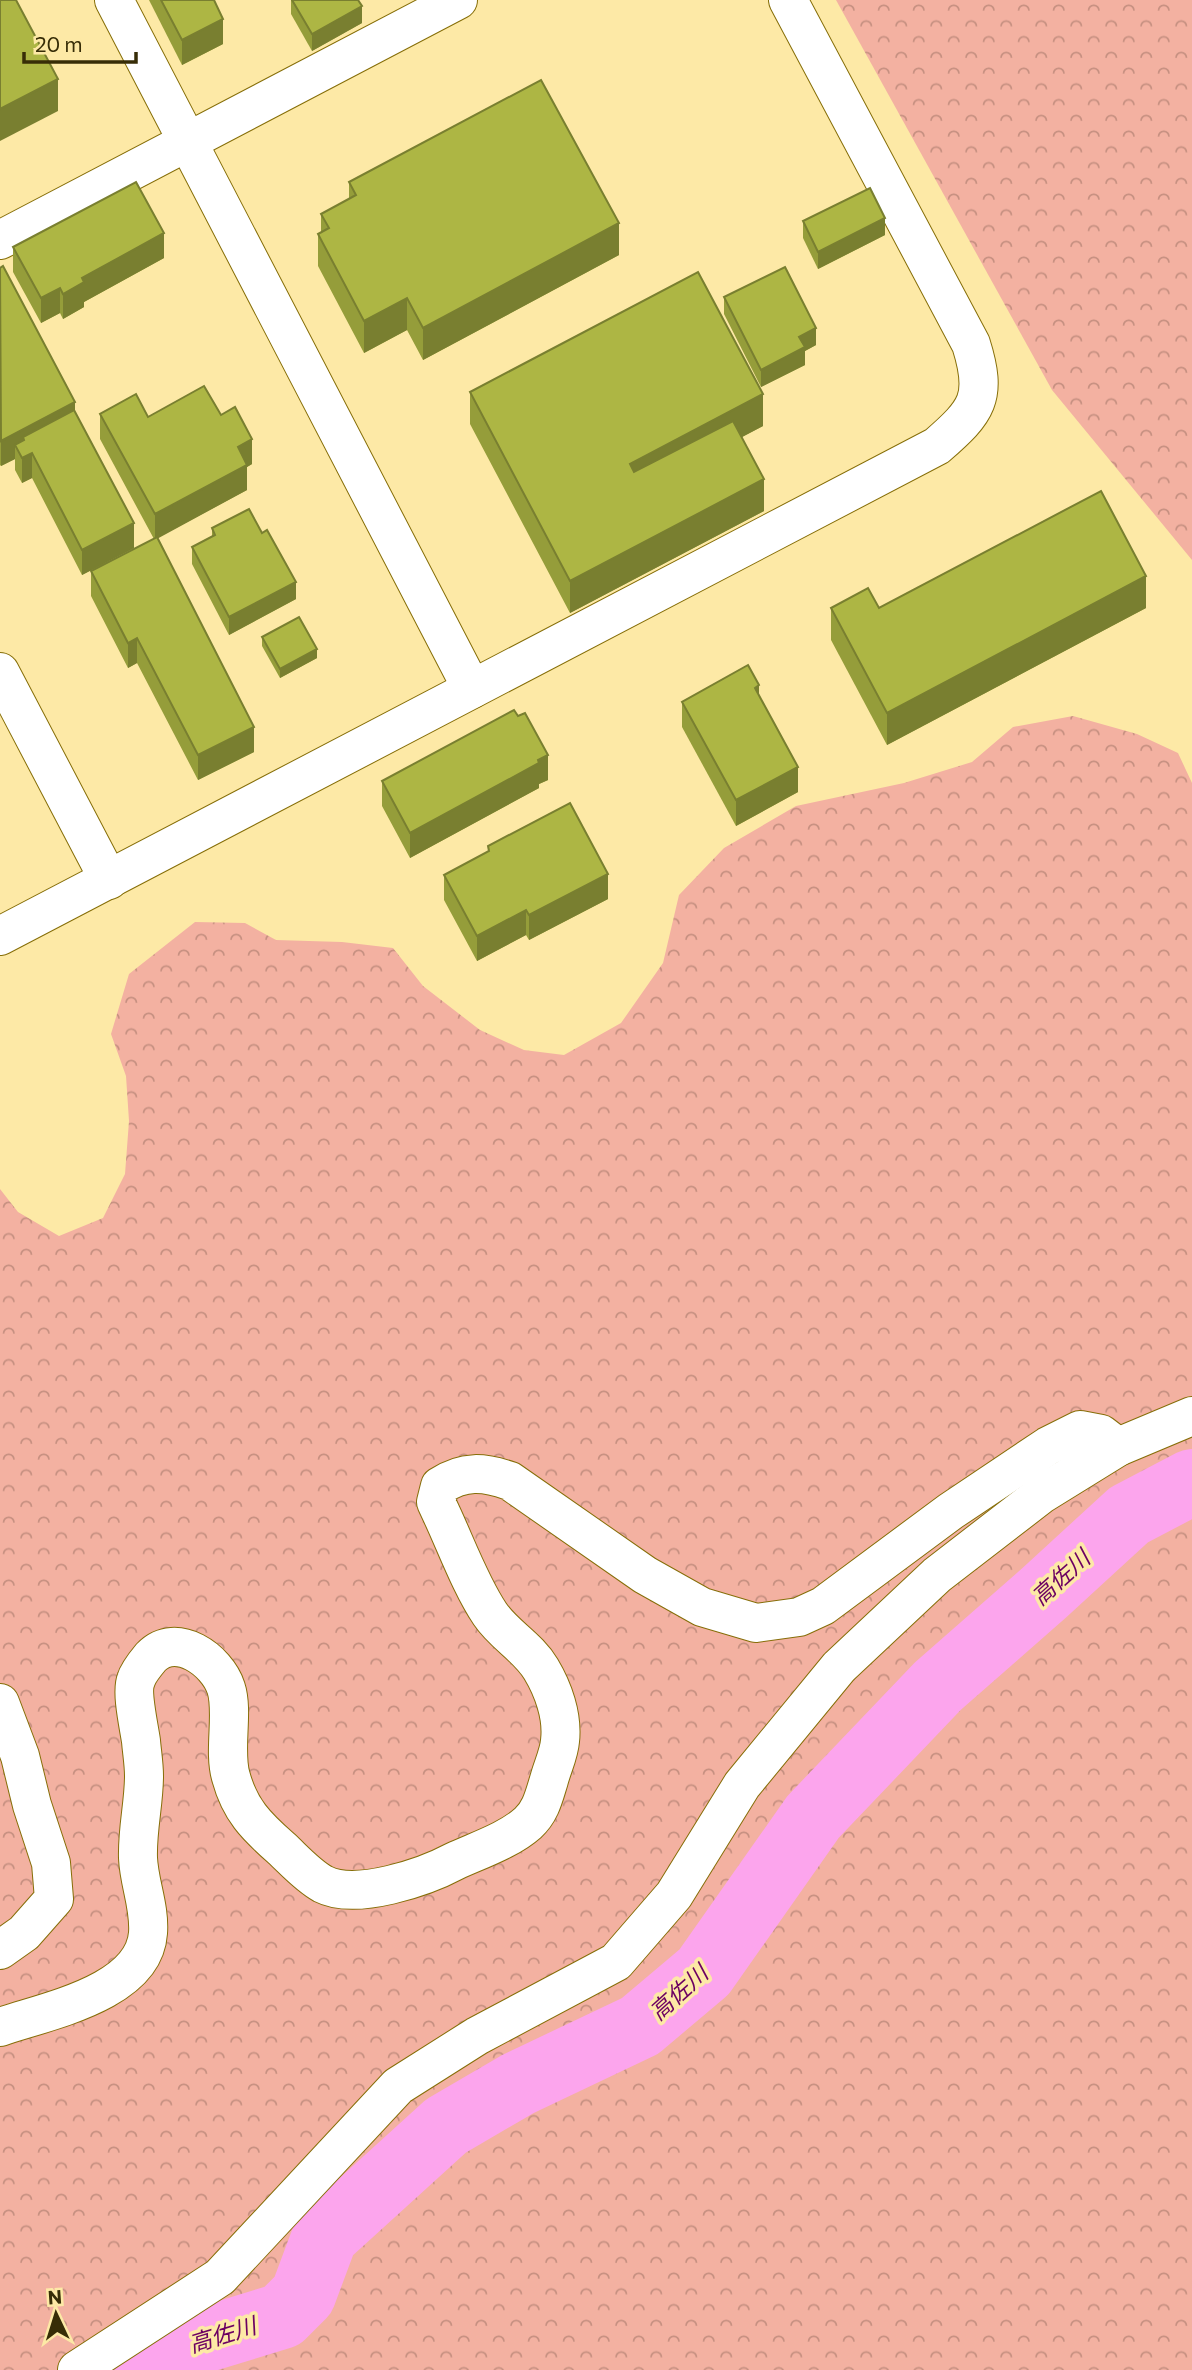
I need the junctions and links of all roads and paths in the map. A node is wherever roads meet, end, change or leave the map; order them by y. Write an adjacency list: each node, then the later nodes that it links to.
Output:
1 (114, 0): 4 (street)
2 (458, 0): 4 (street)
3 (788, 0): 7 (street)
4 (189, 141): 5 (street); 7 (street)
5 (0, 240)
6 (0, 672): 8 (street)
7 (472, 689): 8 (street)
8 (109, 880): 9 (street)
9 (0, 936)
10 (1192, 1416): 11 (street)
11 (1118, 1447): 14 (street); 15 (street)
12 (0, 1703): 13 (street)
13 (0, 1950)
14 (0, 2026)
15 (78, 2370)

